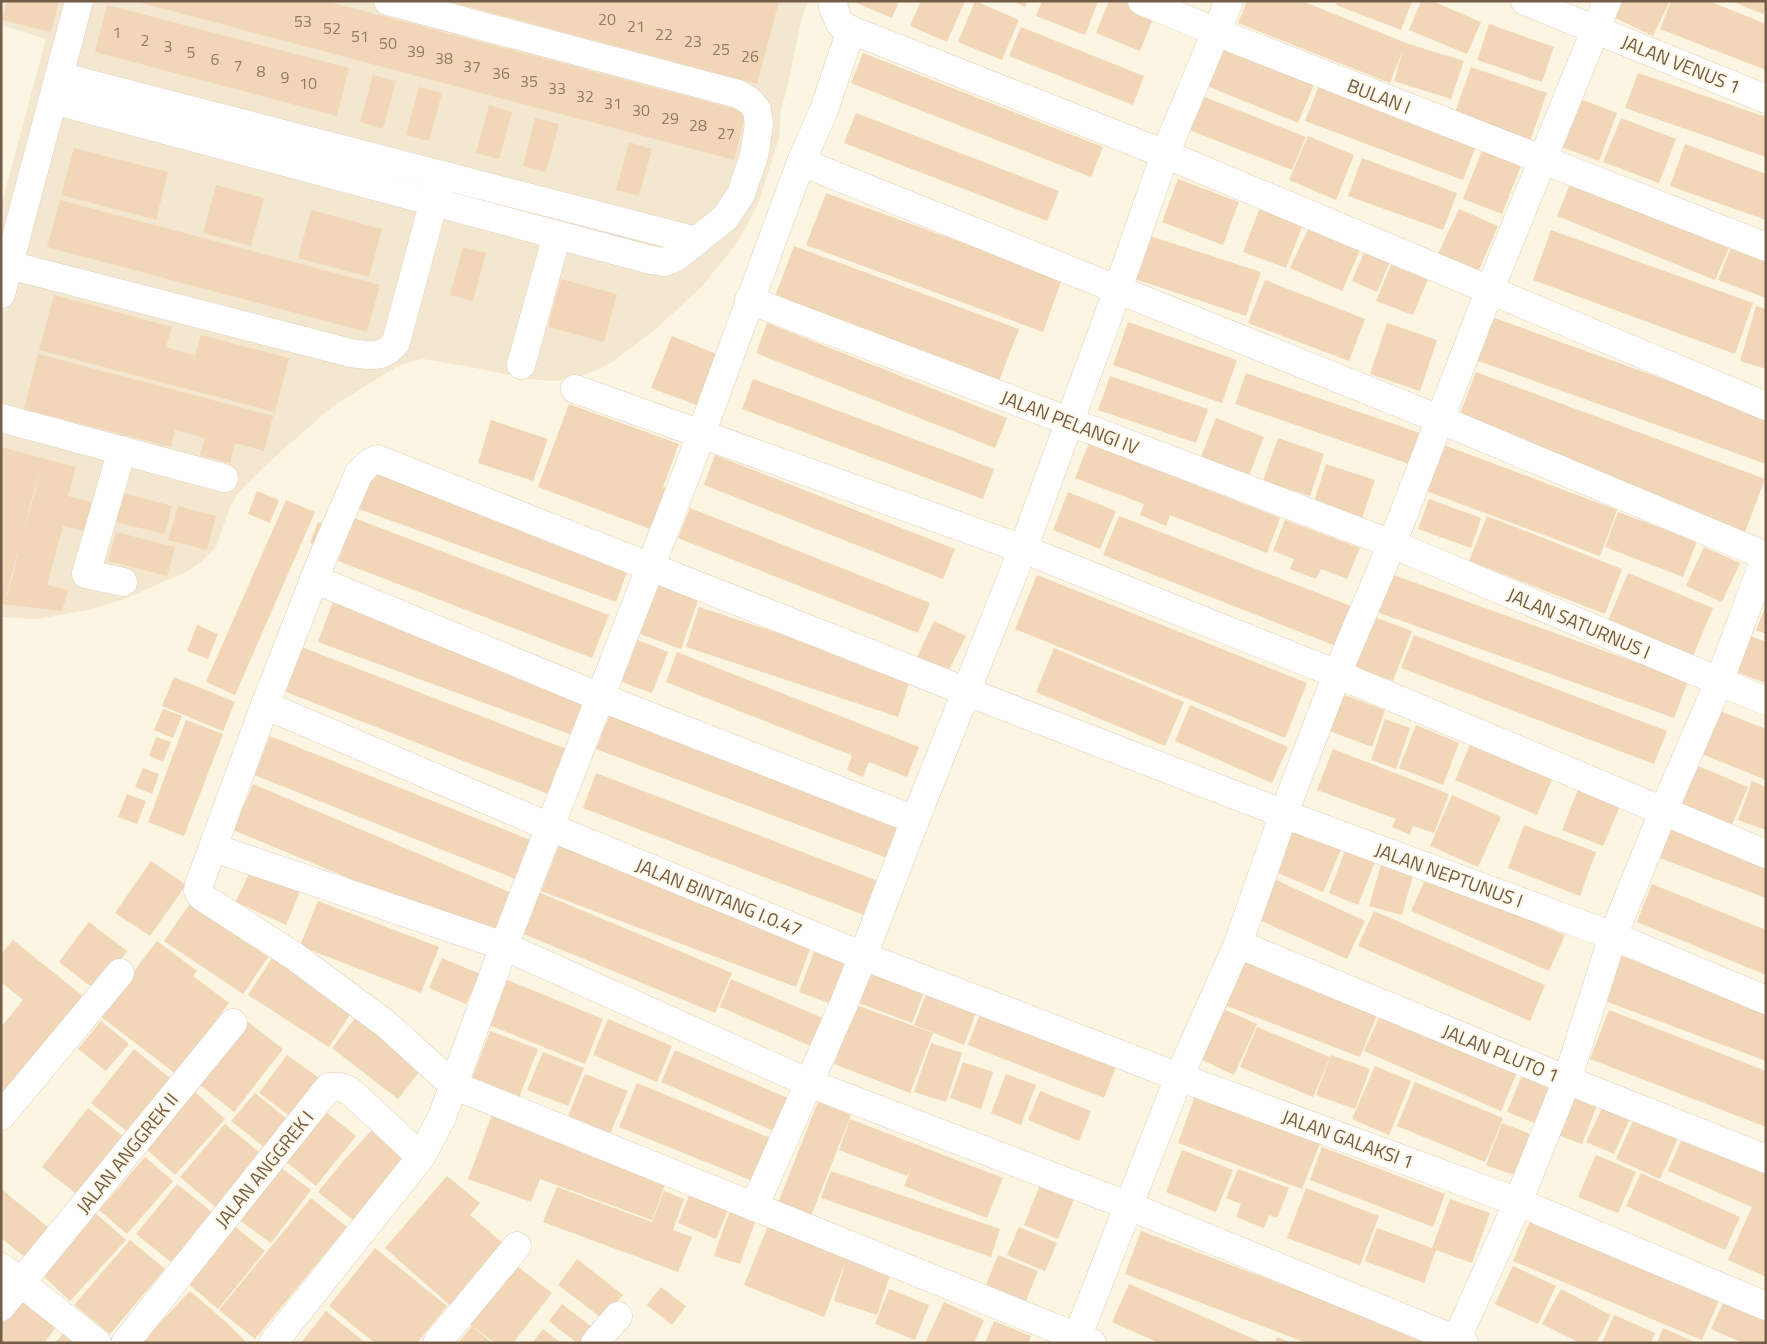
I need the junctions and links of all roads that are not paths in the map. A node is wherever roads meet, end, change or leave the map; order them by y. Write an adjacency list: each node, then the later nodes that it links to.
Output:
1 (79, 1): 11 (street)
2 (388, 1): 19 (street)
3 (834, 1): 8 (street)
4 (1142, 1): 10 (street, BULAN I)
5 (1229, 1): 10 (street)
6 (1525, 1): 9 (street, JALAN VENUS 1)
7 (1606, 1): 9 (street)
8 (851, 30): 13 (street); 15 (street)
9 (1596, 30): 12 (street, JALAN VENUS 1); 14 (street)
10 (1216, 32): 13 (street); 14 (street, BULAN I)
11 (56, 88): 16 (street); 17 (street); 21 (street)
12 (1766, 98)
13 (1165, 154): 22 (street); 23 (street)
14 (1542, 160): 20 (street, BULAN I); 23 (street)
15 (801, 162): 22 (street); 25 (street)
16 (441, 175): 17 (street); 19 (street)
17 (434, 202): 18 (street); 21 (street)
18 (557, 236): 19 (street); 26 (street)
19 (697, 241)
20 (1766, 248)
21 (9, 266): 24 (street)
22 (1118, 288): 30 (street); 31 (street)
23 (1490, 289): 28 (street); 30 (street)
24 (1, 294)
25 (749, 300): 31 (street, JALAN PELANGI IV); 32 (street)
26 (522, 365)
27 (575, 389): 32 (street)
28 (1766, 406)
29 (1, 418): 33 (street)
30 (1438, 419): 35 (street); 37 (street)
31 (1069, 421): 35 (street, JALAN PELANGI IV); 36 (street)
32 (700, 435): 36 (street); 38 (street)
33 (122, 450): 34 (street); 40 (street)
34 (224, 478)
35 (1392, 544): 41 (street); 42 (street, JALAN SATURNUS I)
36 (1023, 550): 41 (street); 43 (street)
37 (1766, 556): 42 (street)
38 (650, 566): 39 (street, JALAN NEPTUNUS I); 43 (street, JALAN NEPTUNUS I); 44 (street)
39 (314, 579): 44 (street); 46 (street)
40 (124, 582)
41 (1337, 674): 47 (street); 48 (street)
42 (1719, 682): 45 (street, JALAN SATURNUS I); 47 (street)
43 (965, 692): 48 (street, JALAN NEPTUNUS I); 49 (street)
44 (600, 697): 49 (street); 50 (street)
45 (1766, 700)
46 (265, 705): 50 (street, JALAN BINTANG I.0.47); 51 (street)
47 (1663, 812): 52 (street); 53 (street)
48 (1284, 813): 53 (street, JALAN NEPTUNUS I); 54 (street)
49 (915, 820): 56 (street)
50 (550, 827): 55 (street); 56 (street, JALAN BINTANG I.0.47)
51 (214, 848): 55 (street); 63 (street)
52 (1766, 854)
53 (1613, 936): 58 (street, JALAN NEPTUNUS I); 61 (street)
54 (1238, 944): 60 (street); 61 (street, JALAN PLUTO 1)
55 (504, 946): 62 (street); 63 (street)
56 (863, 956): 60 (street, JALAN BINTANG I.0.47); 62 (street)
57 (120, 973): 64 (street)
58 (1766, 1000)
59 (233, 1023): 71 (street, JALAN ANGGREK II)
60 (1179, 1077): 67 (street, JALAN GALAKSI 1); 68 (street)
61 (1567, 1080): 66 (street, JALAN PLUTO 1); 67 (street)
62 (808, 1083): 68 (street); 69 (street)
63 (453, 1085): 65 (street); 69 (street)
64 (1, 1116)
65 (421, 1157): 78 (street, JALAN ANGGREK I); 79 (street)
66 (1766, 1159)
67 (1518, 1202): 72 (street, JALAN GALAKSI 1); 76 (street)
68 (1129, 1206): 75 (street); 76 (street)
69 (754, 1208): 75 (street)
70 (517, 1246): 80 (street)
71 (11, 1275): 73 (street, JALAN ANGGREK II); 77 (street)
72 (1766, 1306)
73 (1, 1307)
74 (618, 1316): 81 (street)
75 (1082, 1341)
76 (1458, 1342)
77 (97, 1343)
78 (125, 1343)
79 (273, 1343)
80 (438, 1343)
81 (595, 1343)

